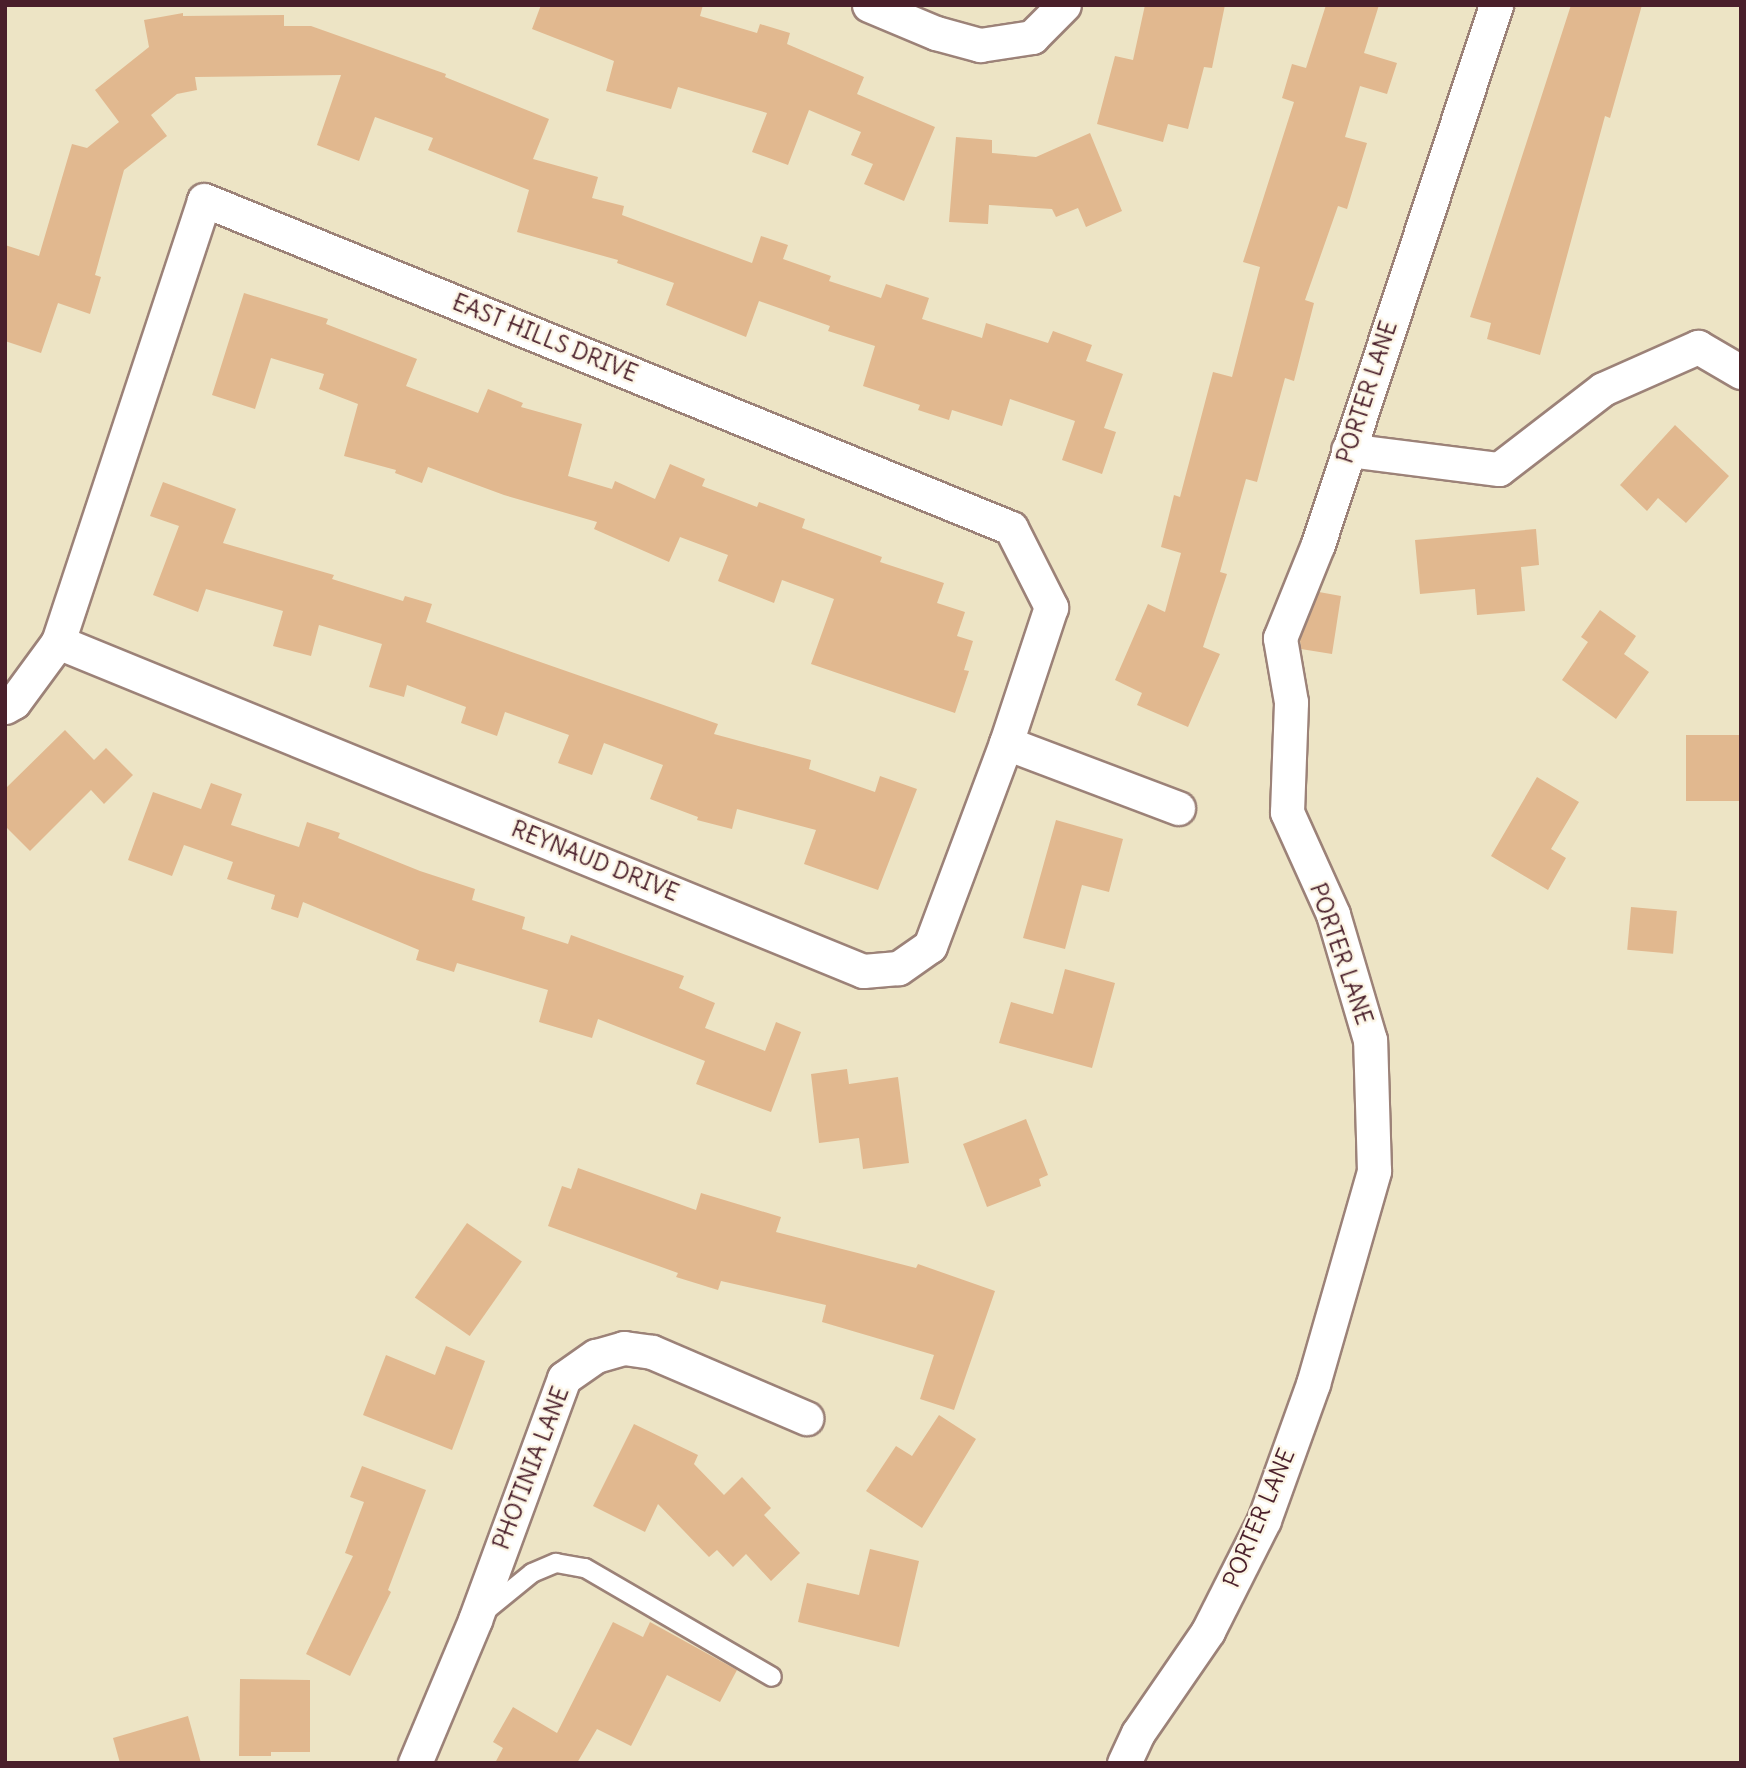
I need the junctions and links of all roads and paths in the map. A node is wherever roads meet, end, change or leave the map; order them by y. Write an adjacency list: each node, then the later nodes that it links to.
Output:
1 (869, 5): 2 (street)
2 (1064, 5)
3 (1496, 5): 5 (street, PORTER LANE)
4 (1741, 372): 5 (street)
5 (1348, 450): 14 (street, PORTER LANE)
6 (58, 642): 7 (street, EAST HILLS DRIVE); 8 (street, REYNAUD DRIVE); 8 (street, EAST HILLS DRIVE)
7 (5, 707)
8 (1006, 743): 9 (street)
9 (1178, 808)
10 (806, 1418): 11 (street, PHOTINIA LANE)
11 (475, 1620): 12 (lane); 13 (street, PHOTINIA LANE)
12 (772, 1676)
13 (415, 1763)
14 (1124, 1763)

